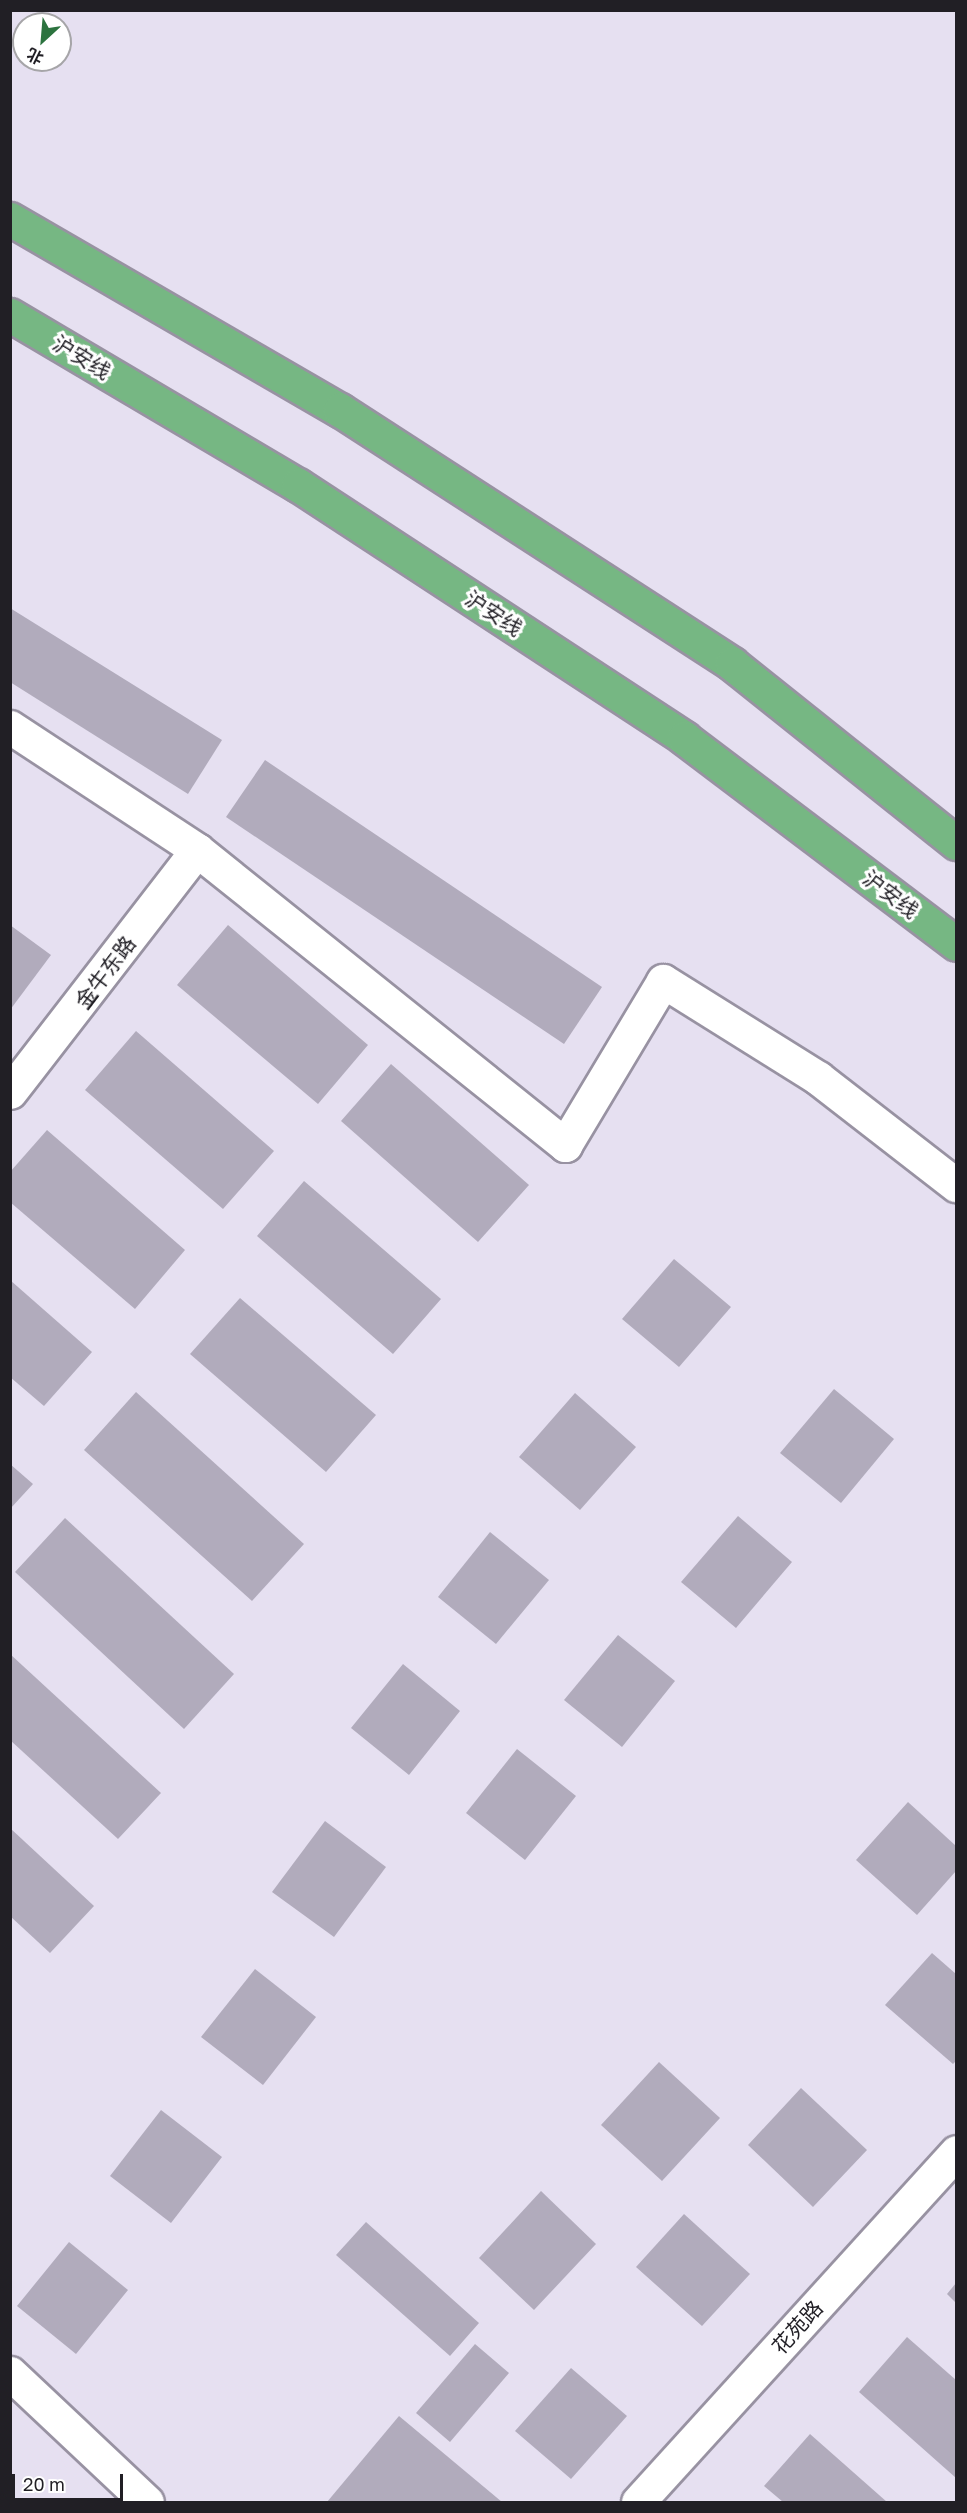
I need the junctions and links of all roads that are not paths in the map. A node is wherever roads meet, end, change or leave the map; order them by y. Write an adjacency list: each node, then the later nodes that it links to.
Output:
1 (10, 219): 4 (highway)
2 (10, 315): 6 (highway, 沪安线)
3 (10, 727): 5 (street)
4 (957, 843)
5 (197, 850): 7 (street, 金牛东路); 8 (street)
6 (957, 944)
7 (10, 1092)
8 (957, 1185)
9 (957, 2152): 12 (street, 花苑路)
10 (10, 2373): 11 (street)
11 (147, 2502)
12 (638, 2502)

